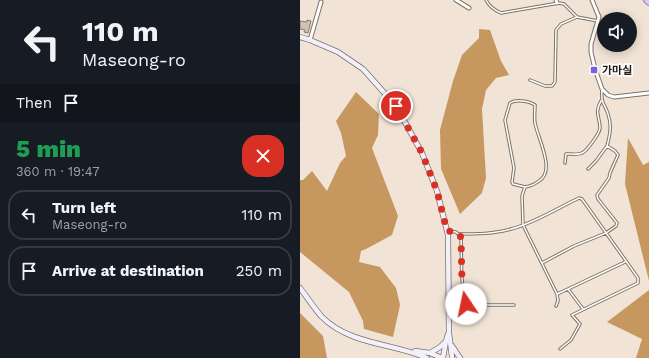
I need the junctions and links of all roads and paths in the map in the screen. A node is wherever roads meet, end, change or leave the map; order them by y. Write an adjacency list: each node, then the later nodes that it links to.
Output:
1 (456, 0): 6 (street)
2 (486, 0): 5 (lane)
3 (592, 0): 7 (street)
4 (321, 2): 12 (street)
5 (557, 2): 8 (lane)
6 (470, 8)
7 (597, 12)
8 (577, 17): 9 (lane); 13 (lane)
9 (597, 21)
10 (597, 24): 14 (street)
11 (300, 37): 12 (main road)
12 (310, 40): 22 (main road)
13 (530, 80)
14 (602, 89): 15 (street); 16 (lane)
15 (649, 93)
16 (601, 101): 17 (lane); 18 (lane)
17 (607, 146): 19 (lane); 23 (lane)
18 (565, 163)
19 (588, 169)
20 (525, 187): 20 (lane); 21 (lane)
21 (523, 225): 23 (lane); 24 (lane); 26 (lane)
22 (447, 231): 24 (lane); 34 (main road)
23 (606, 233): 25 (lane); 26 (lane)
24 (458, 234): 30 (lane)
25 (626, 262): 28 (lane); 33 (lane)
26 (542, 263): 29 (lane)
27 (300, 288): 37 (main road)
28 (568, 289): 29 (lane); 33 (lane)
29 (557, 294): 32 (lane)
30 (472, 305): 31 (lane); 34 (lane)
31 (514, 305)
32 (556, 306)
33 (583, 309): 36 (lane)
34 (448, 316): 35 (main road)
35 (448, 342): 38 (main road); 40 (main road); 42 (main road); 43 (main road)
36 (560, 348)
37 (409, 351): 38 (main road); 39 (main road)
38 (430, 353): 42 (main road)
39 (421, 356): 41 (main road)
40 (453, 357): 42 (main road)
41 (427, 358)
42 (443, 358)
43 (460, 358)

